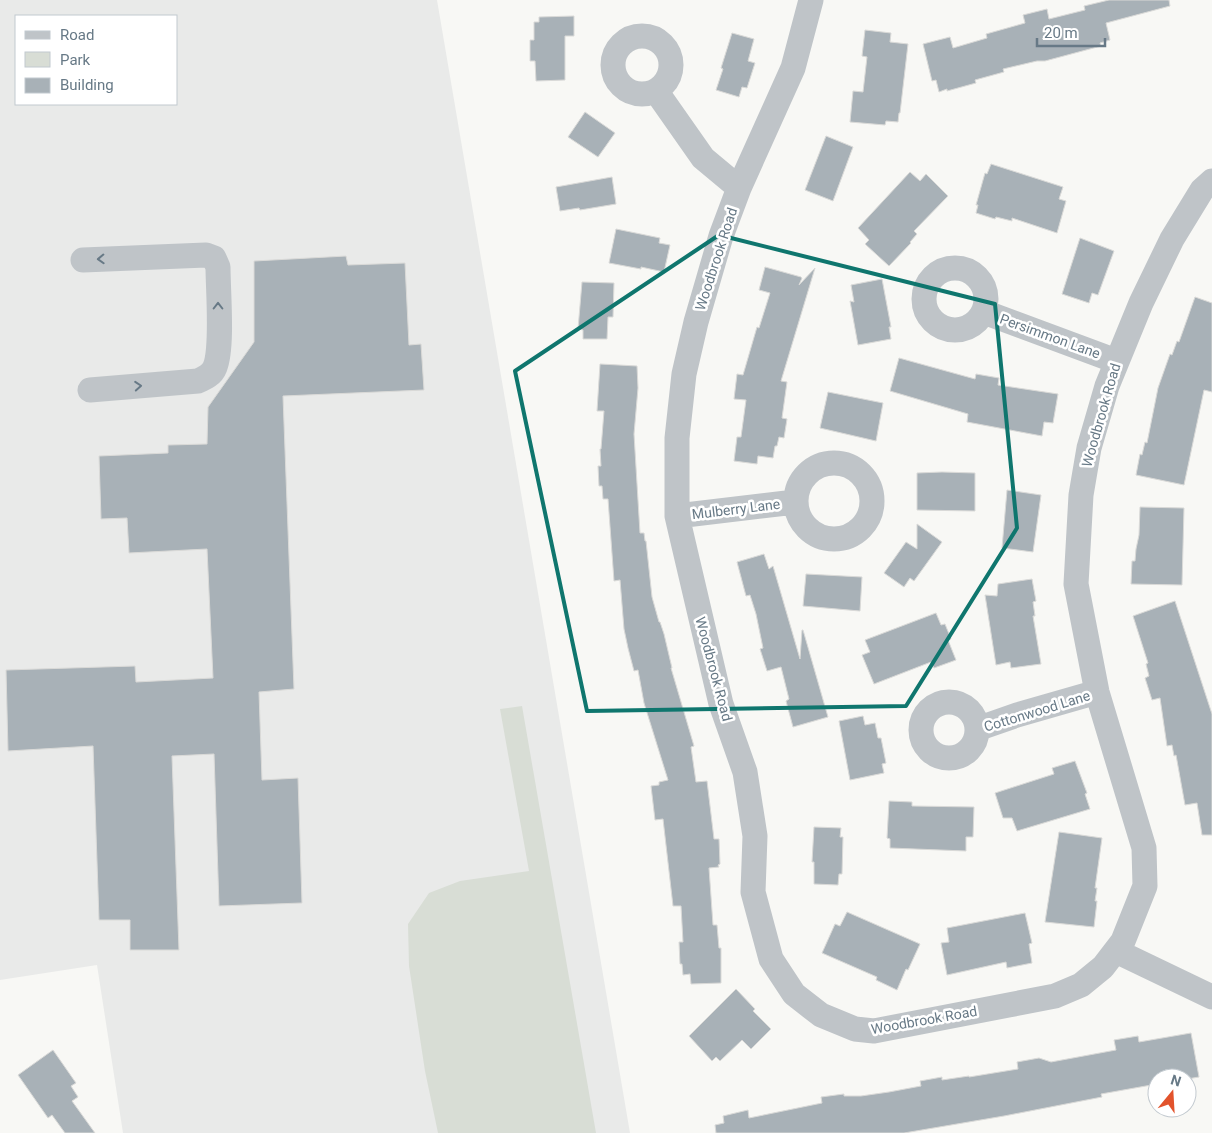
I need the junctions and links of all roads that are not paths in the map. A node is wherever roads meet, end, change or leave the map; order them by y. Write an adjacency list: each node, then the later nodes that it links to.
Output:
1 (811, 0): 4 (street, Woodbrook Road)
2 (656, 91): 4 (street)
3 (1212, 181): 7 (street, Woodbrook Road)
4 (739, 188): 10 (street, Woodbrook Road)
5 (83, 260): 8 (street, one-way to 5)
6 (984, 312): 7 (street, Persimmon Lane)
7 (1116, 361): 11 (street, Woodbrook Road)
8 (90, 390)
9 (795, 502): 10 (street, Mulberry Lane)
10 (677, 516): 13 (street, Woodbrook Road)
11 (1097, 692): 12 (street, Cottonwood Lane); 13 (street, Woodbrook Road)
12 (977, 729)
13 (1116, 951): 14 (street)
14 (1212, 997)

